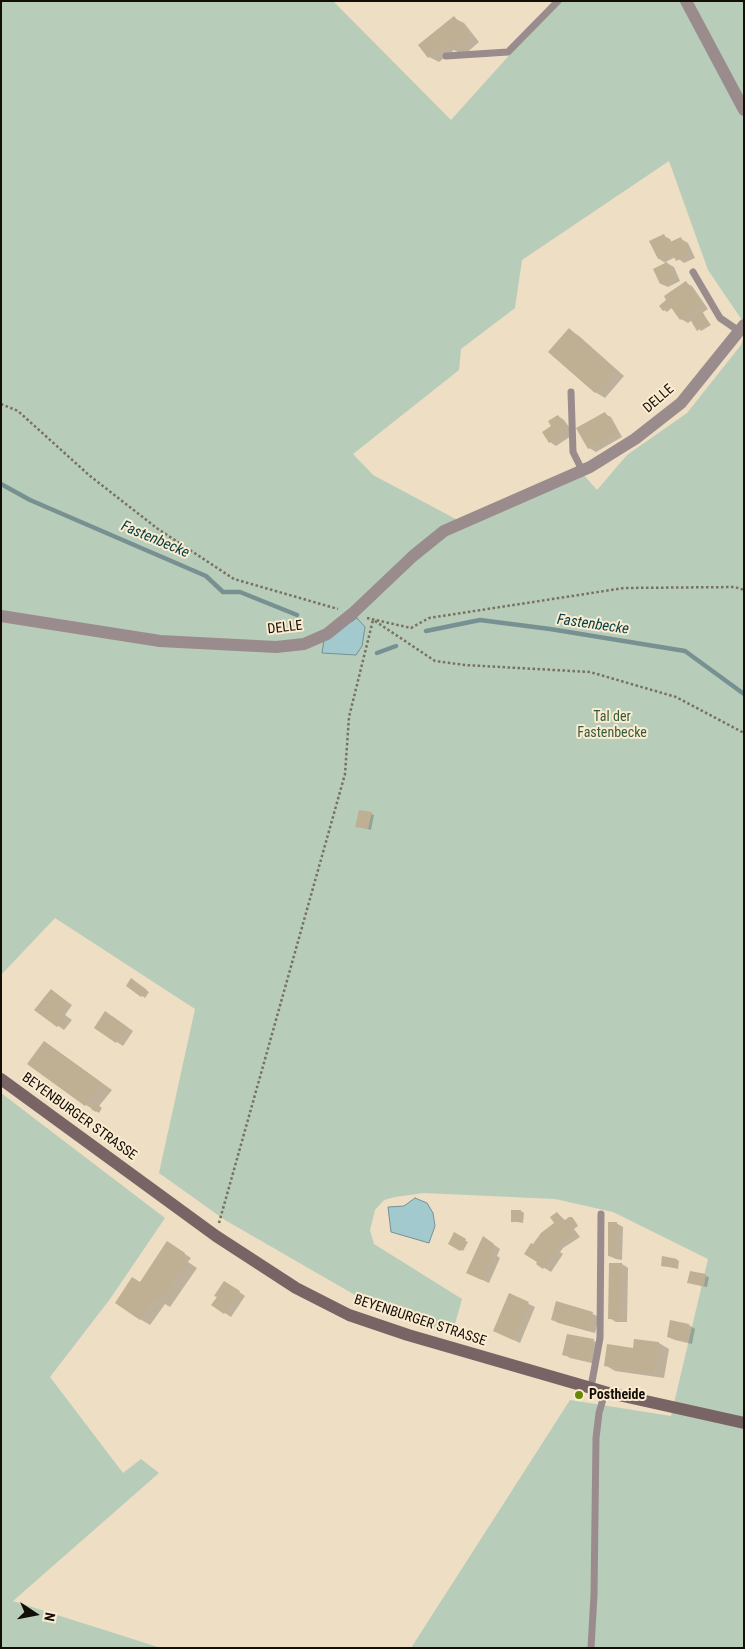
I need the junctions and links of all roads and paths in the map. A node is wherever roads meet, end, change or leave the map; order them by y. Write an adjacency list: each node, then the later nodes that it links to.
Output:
1 (558, 1): 3 (lane)
2 (686, 1): 4 (street)
3 (446, 56)
4 (744, 110)
5 (693, 272): 6 (lane, DELLE)
6 (741, 328): 9 (street, DELLE)
7 (572, 392): 9 (lane)
8 (1, 404): 11 (path)
9 (582, 470): 11 (street, DELLE)
10 (744, 590): 13 (path)
11 (353, 613): 12 (street, DELLE); 13 (path)
12 (1, 616)
13 (373, 620): 14 (path); 17 (path)
14 (744, 733)
15 (1, 1079): 17 (main road, BEYENBURGER STRASSE)
16 (602, 1214): 18 (lane)
17 (216, 1236): 18 (main road, BEYENBURGER STRASSE)
18 (591, 1387): 19 (main road, BEYENBURGER STRASSE)
19 (605, 1392): 20 (main road, BEYENBURGER STRASSE); 21 (lane)
20 (744, 1423)
21 (591, 1648)

